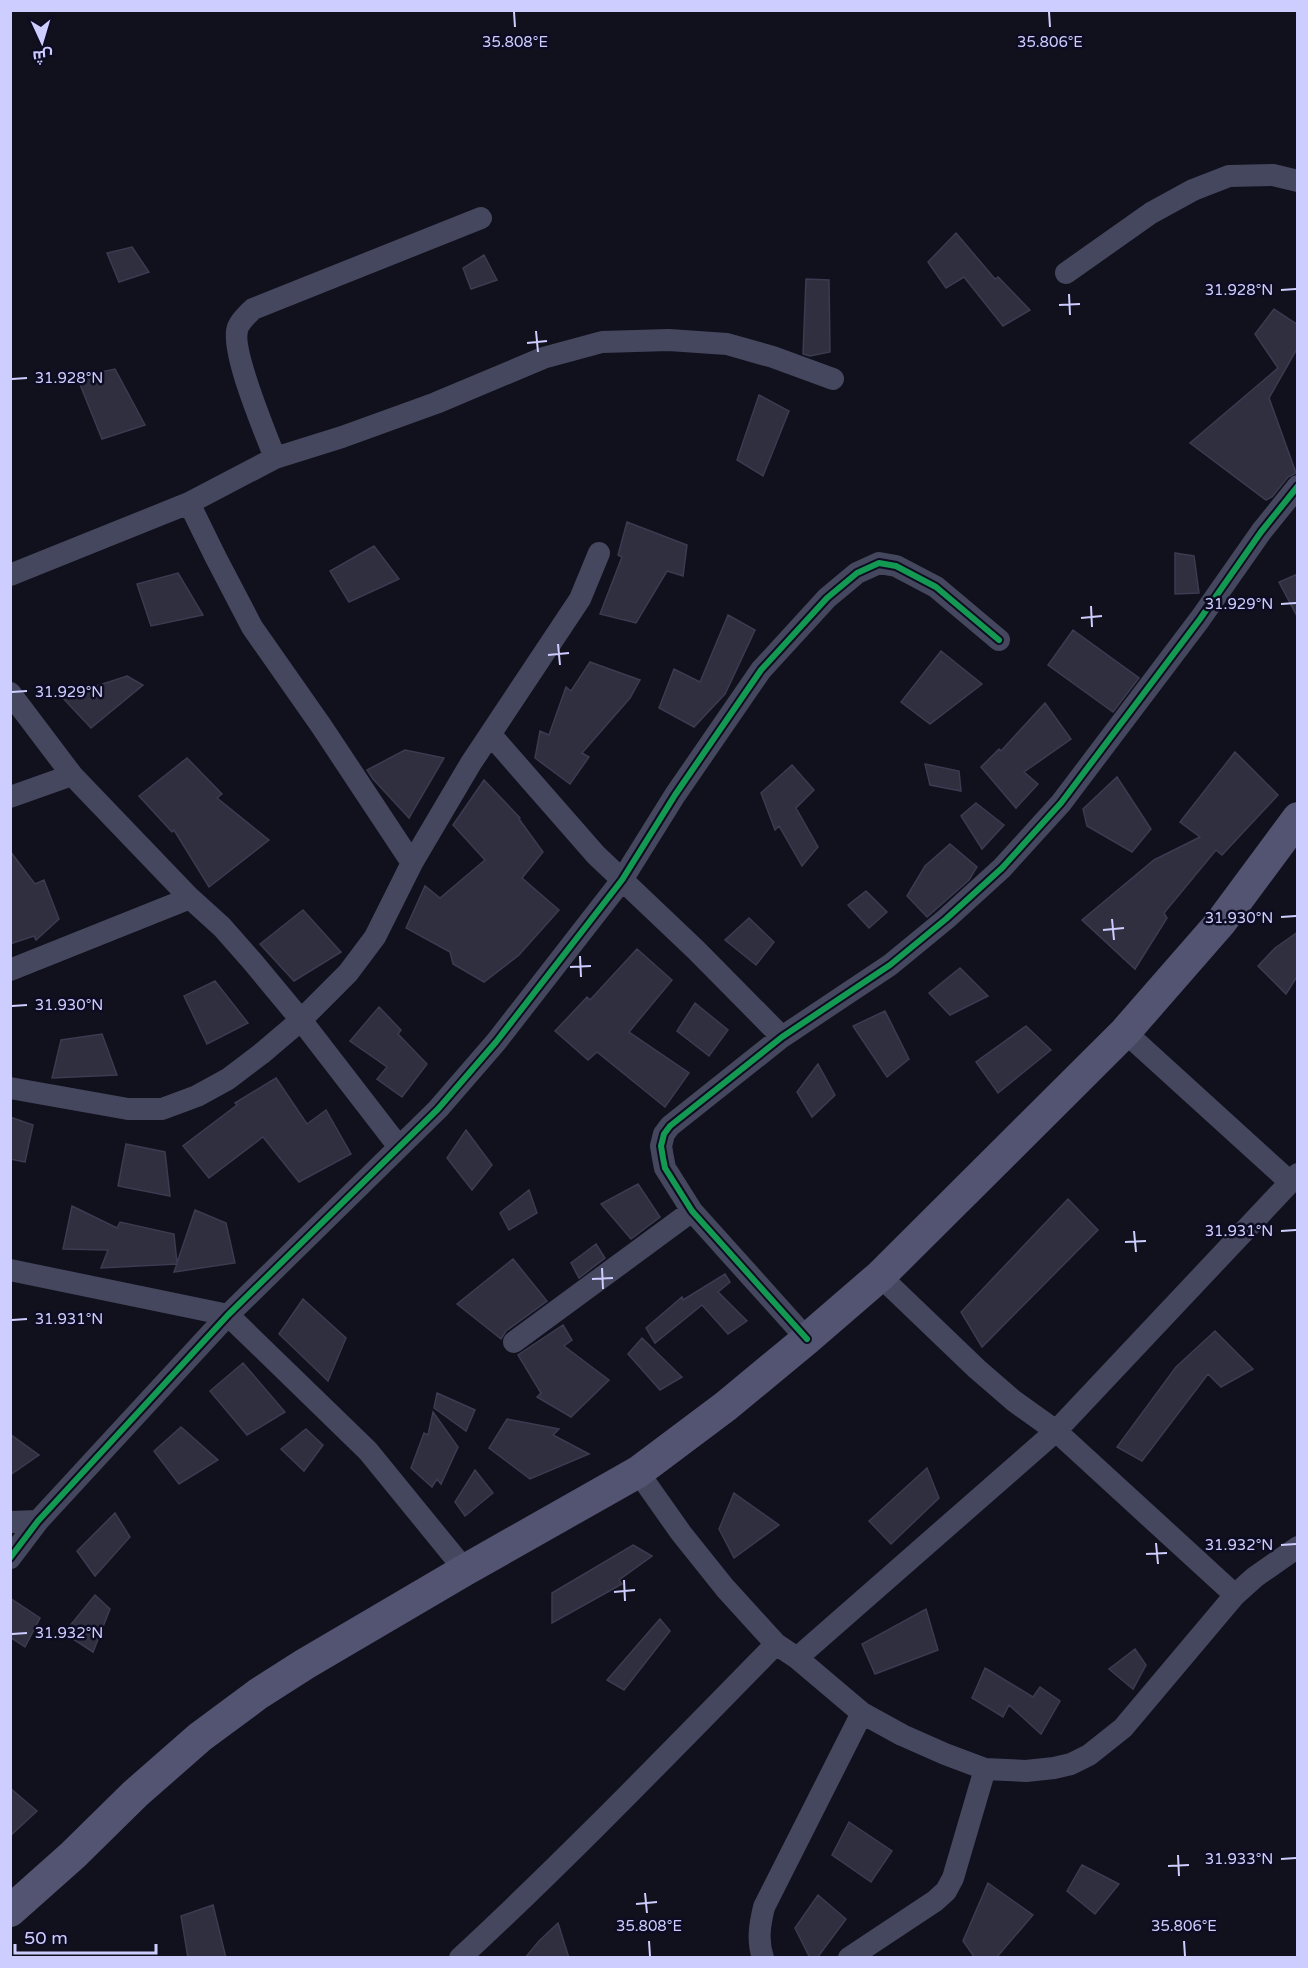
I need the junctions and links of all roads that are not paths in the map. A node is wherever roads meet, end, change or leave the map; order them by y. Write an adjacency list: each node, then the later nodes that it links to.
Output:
1 (1298, 181): 3 (street)
2 (481, 218): 5 (street)
3 (1066, 273)
4 (833, 379): 5 (street)
5 (275, 458): 7 (street)
6 (1298, 486): 22 (street)
7 (189, 503): 9 (street); 16 (street)
8 (599, 553): 12 (street)
9 (10, 575)
10 (999, 640): 17 (street)
11 (10, 693): 13 (street)
12 (491, 735): 16 (street); 17 (street)
13 (72, 775): 14 (street); 18 (street)
14 (10, 797)
15 (1298, 818): 21 (main road)
16 (412, 863): 20 (street)
17 (622, 880): 22 (street); 24 (street)
18 (190, 898): 19 (street); 20 (street)
19 (10, 970)
20 (301, 1020): 23 (street); 24 (street)
21 (1125, 1032): 25 (street); 28 (main road)
22 (782, 1037): 26 (street)
23 (10, 1088)
24 (399, 1147): 29 (street)
25 (1294, 1178): 32 (street)
26 (692, 1210): 30 (street); 31 (street)
27 (10, 1270): 29 (street)
28 (880, 1276): 30 (main road); 32 (street)
29 (228, 1315): 34 (street); 38 (street)
30 (807, 1339): 33 (main road)
31 (514, 1342)
32 (1056, 1431): 39 (street); 41 (street)
33 (638, 1472): 38 (main road); 40 (street)
34 (38, 1521): 35 (street); 37 (street)
35 (10, 1522)
36 (1298, 1547): 39 (street)
37 (10, 1558)
38 (465, 1570): 44 (main road)
39 (1235, 1595): 43 (street)
40 (776, 1644): 41 (street); 45 (street)
41 (796, 1658): 42 (street)
42 (862, 1713): 43 (street); 46 (street)
43 (985, 1769): 47 (street)
44 (10, 1911)
45 (460, 1958)
46 (763, 1958)
47 (849, 1958)

